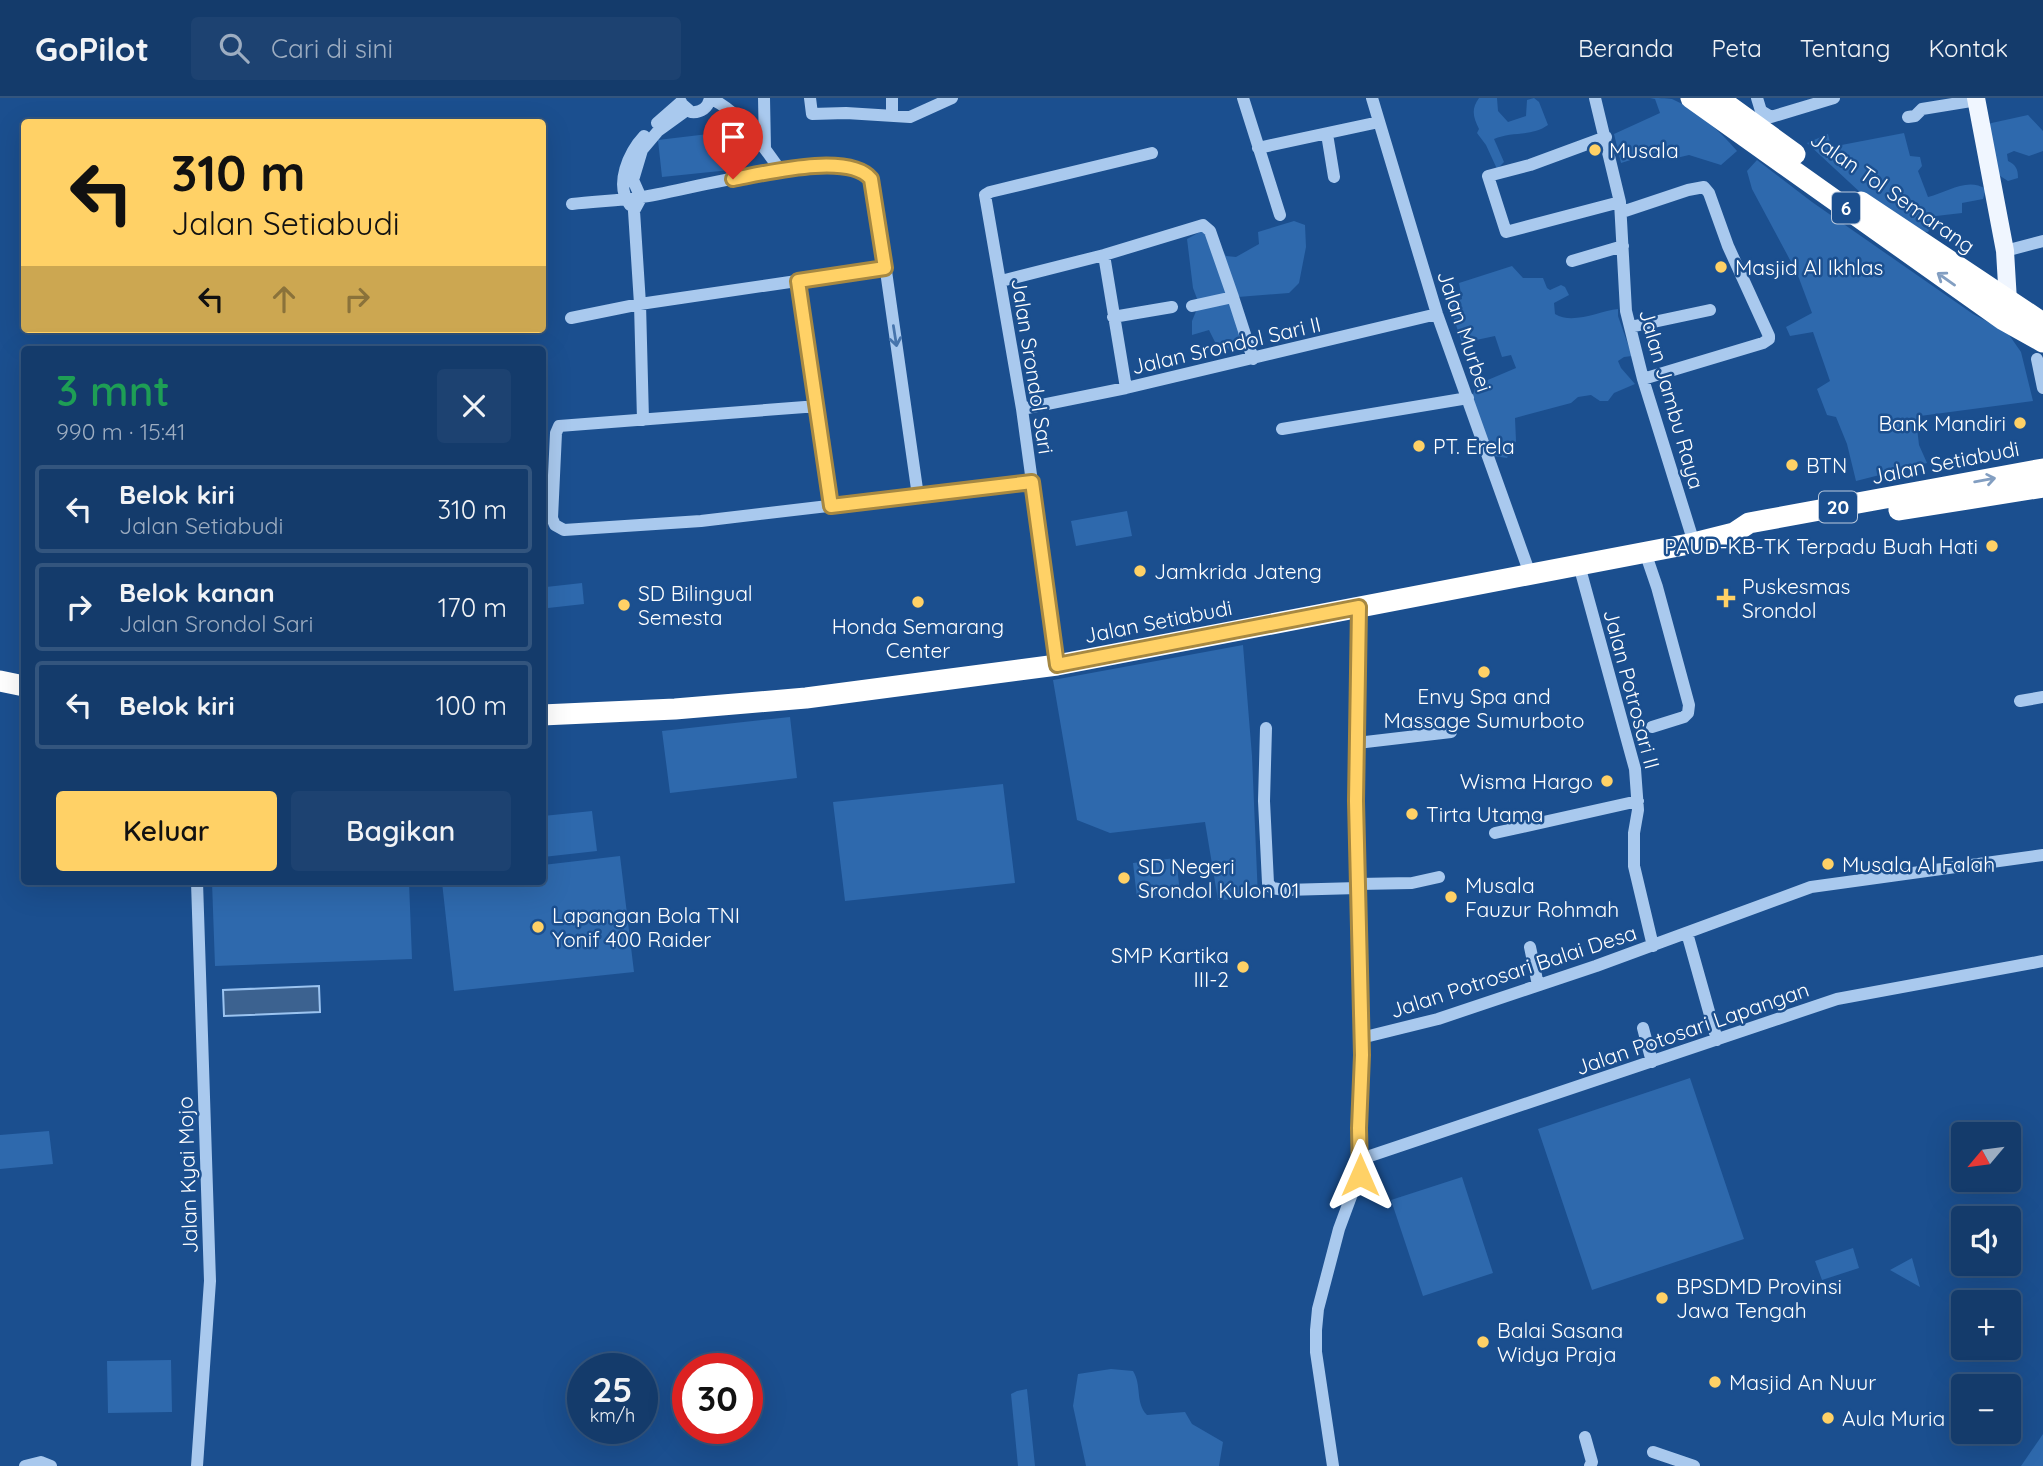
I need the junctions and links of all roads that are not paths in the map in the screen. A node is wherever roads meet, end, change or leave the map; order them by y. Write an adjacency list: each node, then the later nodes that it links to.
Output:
1 (710, 98): 14 (street); 21 (street)
2 (764, 98): 21 (street)
3 (892, 98): 16 (street)
4 (951, 98): 16 (street)
5 (1242, 98): 22 (street)
6 (1372, 98): 18 (street, Jalan Murbei)
7 (1595, 98): 20 (street, Jalan Jambu Raya)
8 (1691, 98): 45 (highway, Jalan Tol Semarang / 6, one-way to 8)
9 (1718, 98): 45 (highway, Jalan Tol Semarang / 6)
10 (1757, 98): 13 (street)
11 (1834, 98): 13 (street)
12 (1976, 99): 17 (street); 34 (main road)
13 (1819, 101)
14 (683, 103): 26 (street); 27 (street)
15 (810, 105): 16 (street)
16 (892, 116)
17 (1908, 117)
18 (1378, 122): 19 (street); 46 (street, Jalan Murbei)
19 (1327, 134): 22 (street); 25 (street)
20 (1606, 137): 29 (street, Jalan Jambu Raya); 29 (street)
21 (765, 148): 24 (street)
22 (1258, 148): 31 (street)
23 (1152, 153): 39 (street, Jalan Srondol Sari)
24 (780, 170): 26 (street); 37 (street)
25 (1334, 177)
26 (641, 198): 27 (street); 30 (street)
27 (625, 199): 28 (street); 30 (street)
28 (572, 204)
29 (1621, 207): 33 (street, Jalan Jambu Raya); 53 (street)
30 (634, 211): 41 (street)
31 (1280, 215)
32 (2043, 241): 34 (street)
33 (1623, 246): 36 (street); 50 (street, Jalan Jambu Raya)
34 (2005, 251): 45 (main road)
35 (1104, 255): 39 (street); 40 (street); 47 (street)
36 (1572, 261)
37 (885, 268): 38 (street); 64 (street, one-way to 64)
38 (798, 281): 41 (street); 57 (street)
39 (1001, 281): 58 (street, Jalan Srondol Sari)
40 (1233, 297): 42 (street); 52 (street)
41 (640, 304): 48 (street); 59 (street)
42 (1192, 306)
43 (1172, 307): 47 (street)
44 (1710, 310): 50 (street)
45 (2005, 310): 49 (highway, Jalan Tol Semarang / 6); 51 (highway, Jalan Tol Semarang / 6)
46 (1437, 314): 52 (street, Jalan Srondol Sari II); 56 (street, Jalan Murbei)
47 (1114, 317): 54 (street)
48 (571, 318)
49 (2043, 323)
50 (1630, 327): 53 (street, Jalan Jambu Raya)
51 (2040, 351): 55 (street)
52 (1253, 359): 54 (street, Jalan Srondol Sari II)
53 (1643, 379): 67 (street, Jalan Jambu Raya)
54 (1126, 388): 58 (street, Jalan Srondol Sari II)
55 (2043, 388)
56 (1468, 398): 60 (street); 70 (street, Jalan Murbei)
57 (818, 406): 59 (street); 65 (street)
58 (1022, 408): 62 (street, Jalan Srondol Sari)
59 (643, 420): 65 (street)
60 (1282, 429)
61 (2043, 469): 66 (highway, Jalan Setiabudi / 20, one-way to 61)
62 (1032, 482): 64 (street); 72 (street, Jalan Srondol Sari)
63 (2043, 487): 66 (highway, Jalan Setiabudi / 20)
64 (918, 496): 65 (street)
65 (831, 506)
66 (1734, 533): 67 (highway, Jalan Setiabudi / 20)
67 (1694, 543): 68 (highway, Jalan Setiabudi / 20)
68 (1645, 552): 69 (highway, Jalan Setiabudi / 20); 79 (street)
69 (1579, 565): 70 (highway, Jalan Setiabudi / 20); 82 (street, Jalan Potrosari II)
70 (1530, 574): 71 (highway, Jalan Setiabudi / 20)
71 (1359, 607): 72 (highway, Jalan Setiabudi / 20); 81 (street)
72 (1057, 665): 77 (highway, Jalan Setiabudi / 20)
73 (0, 681): 74 (highway)
74 (21, 685)
75 (2043, 697): 76 (street)
76 (2020, 701)
77 (546, 715)
78 (1266, 727): 87 (street)
79 (1652, 727)
80 (1451, 732): 81 (street)
81 (1357, 743): 87 (street)
82 (1638, 801): 83 (street); 89 (street, Jalan Potrosari II)
83 (1495, 832)
84 (2043, 855): 88 (street, Jalan Potrosari Balai Desa)
85 (1439, 877): 87 (street)
86 (197, 885): 102 (street, Jalan Kyai Mojo)
87 (1358, 886): 94 (street)
88 (1687, 933): 89 (street, Jalan Potrosari Balai Desa); 95 (street)
89 (1653, 946): 92 (street, Jalan Potrosari Balai Desa)
90 (1530, 947): 92 (street)
91 (2043, 961): 95 (street, Jalan Potosari Lapangan)
92 (1538, 985): 94 (street, Jalan Potrosari Balai Desa)
93 (1643, 1028): 96 (street)
94 (1361, 1038): 97 (street)
95 (1717, 1040): 96 (street, Jalan Potosari Lapangan)
96 (1652, 1062): 97 (street, Jalan Potosari Lapangan)
97 (1361, 1159): 103 (street)
98 (1585, 1437): 104 (street)
99 (1653, 1451): 105 (street)
100 (25, 1466): 101 (street)
101 (51, 1466)
102 (197, 1466)
103 (1333, 1466)
104 (1590, 1466)
105 (1694, 1466)

